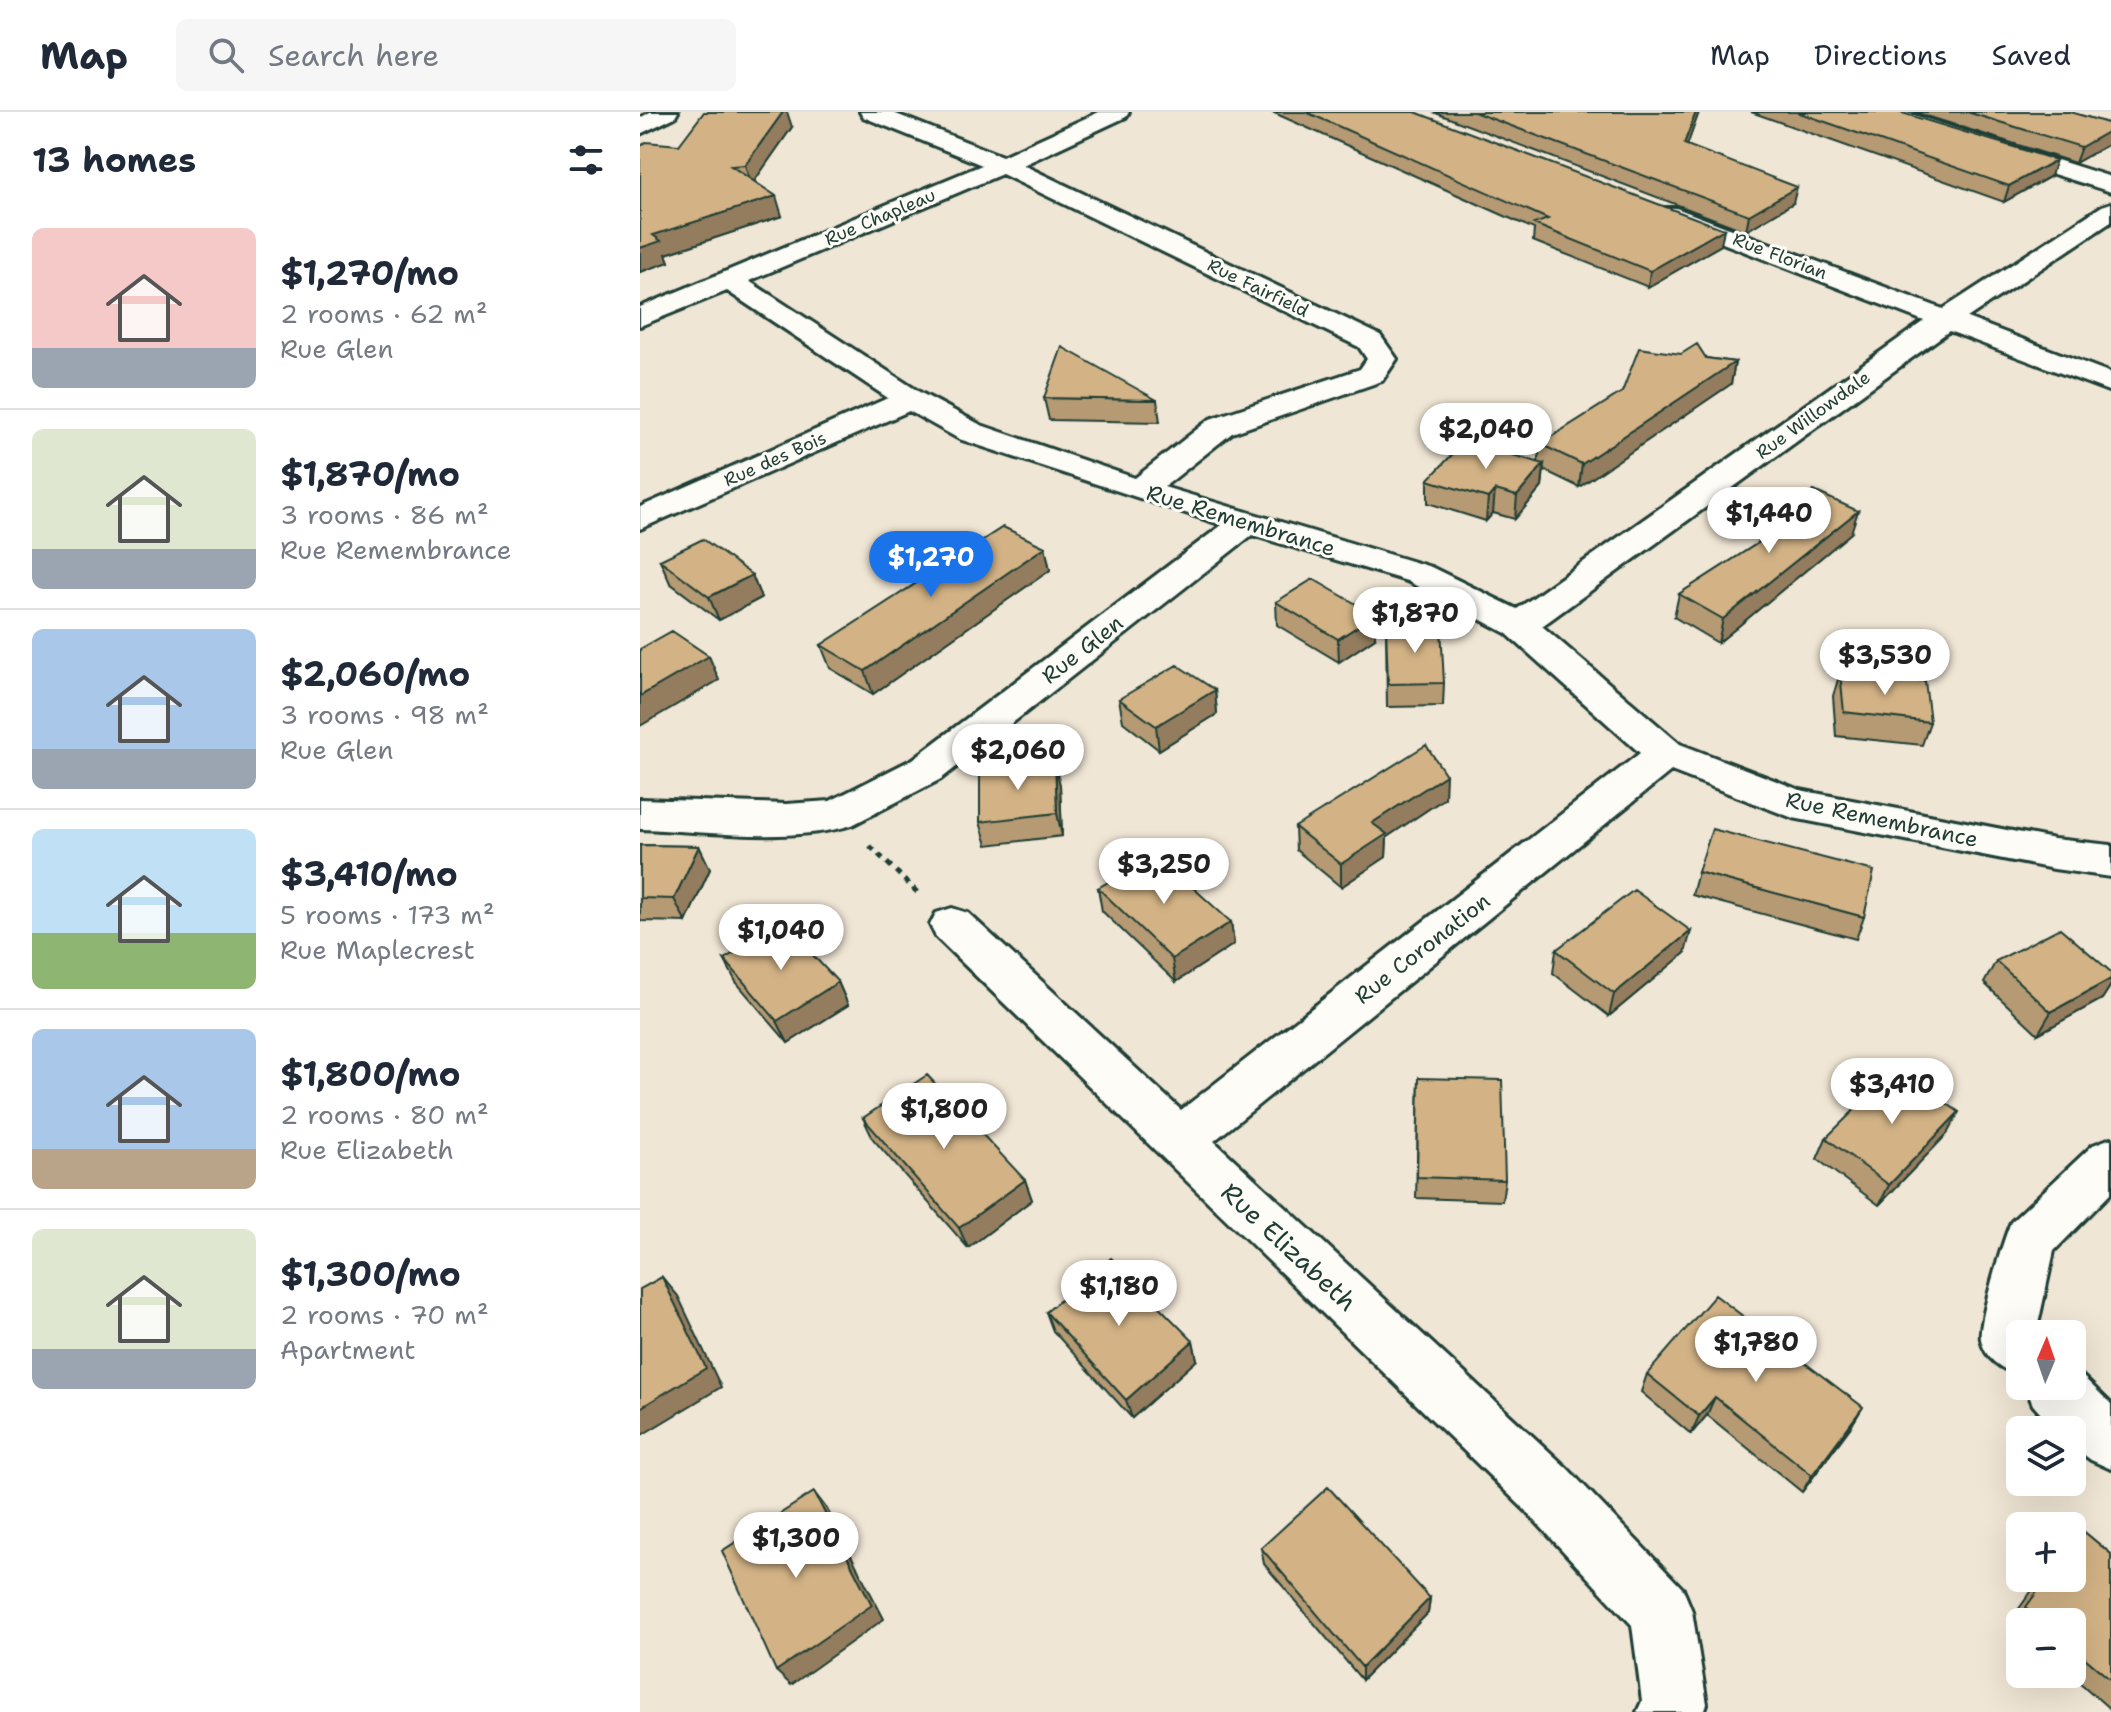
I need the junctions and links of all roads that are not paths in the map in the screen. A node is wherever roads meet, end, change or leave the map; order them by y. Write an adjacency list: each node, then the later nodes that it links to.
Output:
1 (667, 112): 5 (street)
2 (871, 112): 6 (street, Rue Fairfield)
3 (1118, 112): 6 (street, Rue Chapleau)
4 (1880, 112): 7 (street)
5 (640, 127)
6 (1003, 165): 10 (street, Rue Chapleau); 15 (street, Rue Fairfield)
7 (2111, 185)
8 (1638, 202): 12 (street, Rue Florian)
9 (2111, 211): 12 (street, Rue Willowdale)
10 (729, 280): 11 (street, Rue Chapleau); 14 (street, Rue Remembrance)
11 (640, 317)
12 (1945, 320): 13 (street, Rue Florian); 18 (street, Rue Willowdale)
13 (2111, 383)
14 (910, 399): 15 (street, Rue Remembrance); 16 (street, Rue des Bois)
15 (1140, 490): 17 (street, Rue Remembrance)
16 (640, 519)
17 (1246, 523): 18 (street, Rue Remembrance); 20 (street, Rue Glen)
18 (1519, 625): 19 (street, Rue Remembrance)
19 (1666, 754): 21 (street, Rue Remembrance); 23 (street, Rue Coronation)
20 (640, 814)
21 (2111, 861)
22 (952, 925): 23 (street, Rue Elizabeth)
23 (1177, 1142): 28 (street, Rue Elizabeth)
24 (2111, 1160): 25 (street)
25 (2012, 1320)
26 (2066, 1400): 27 (street)
27 (2111, 1440)
28 (1670, 1712)

